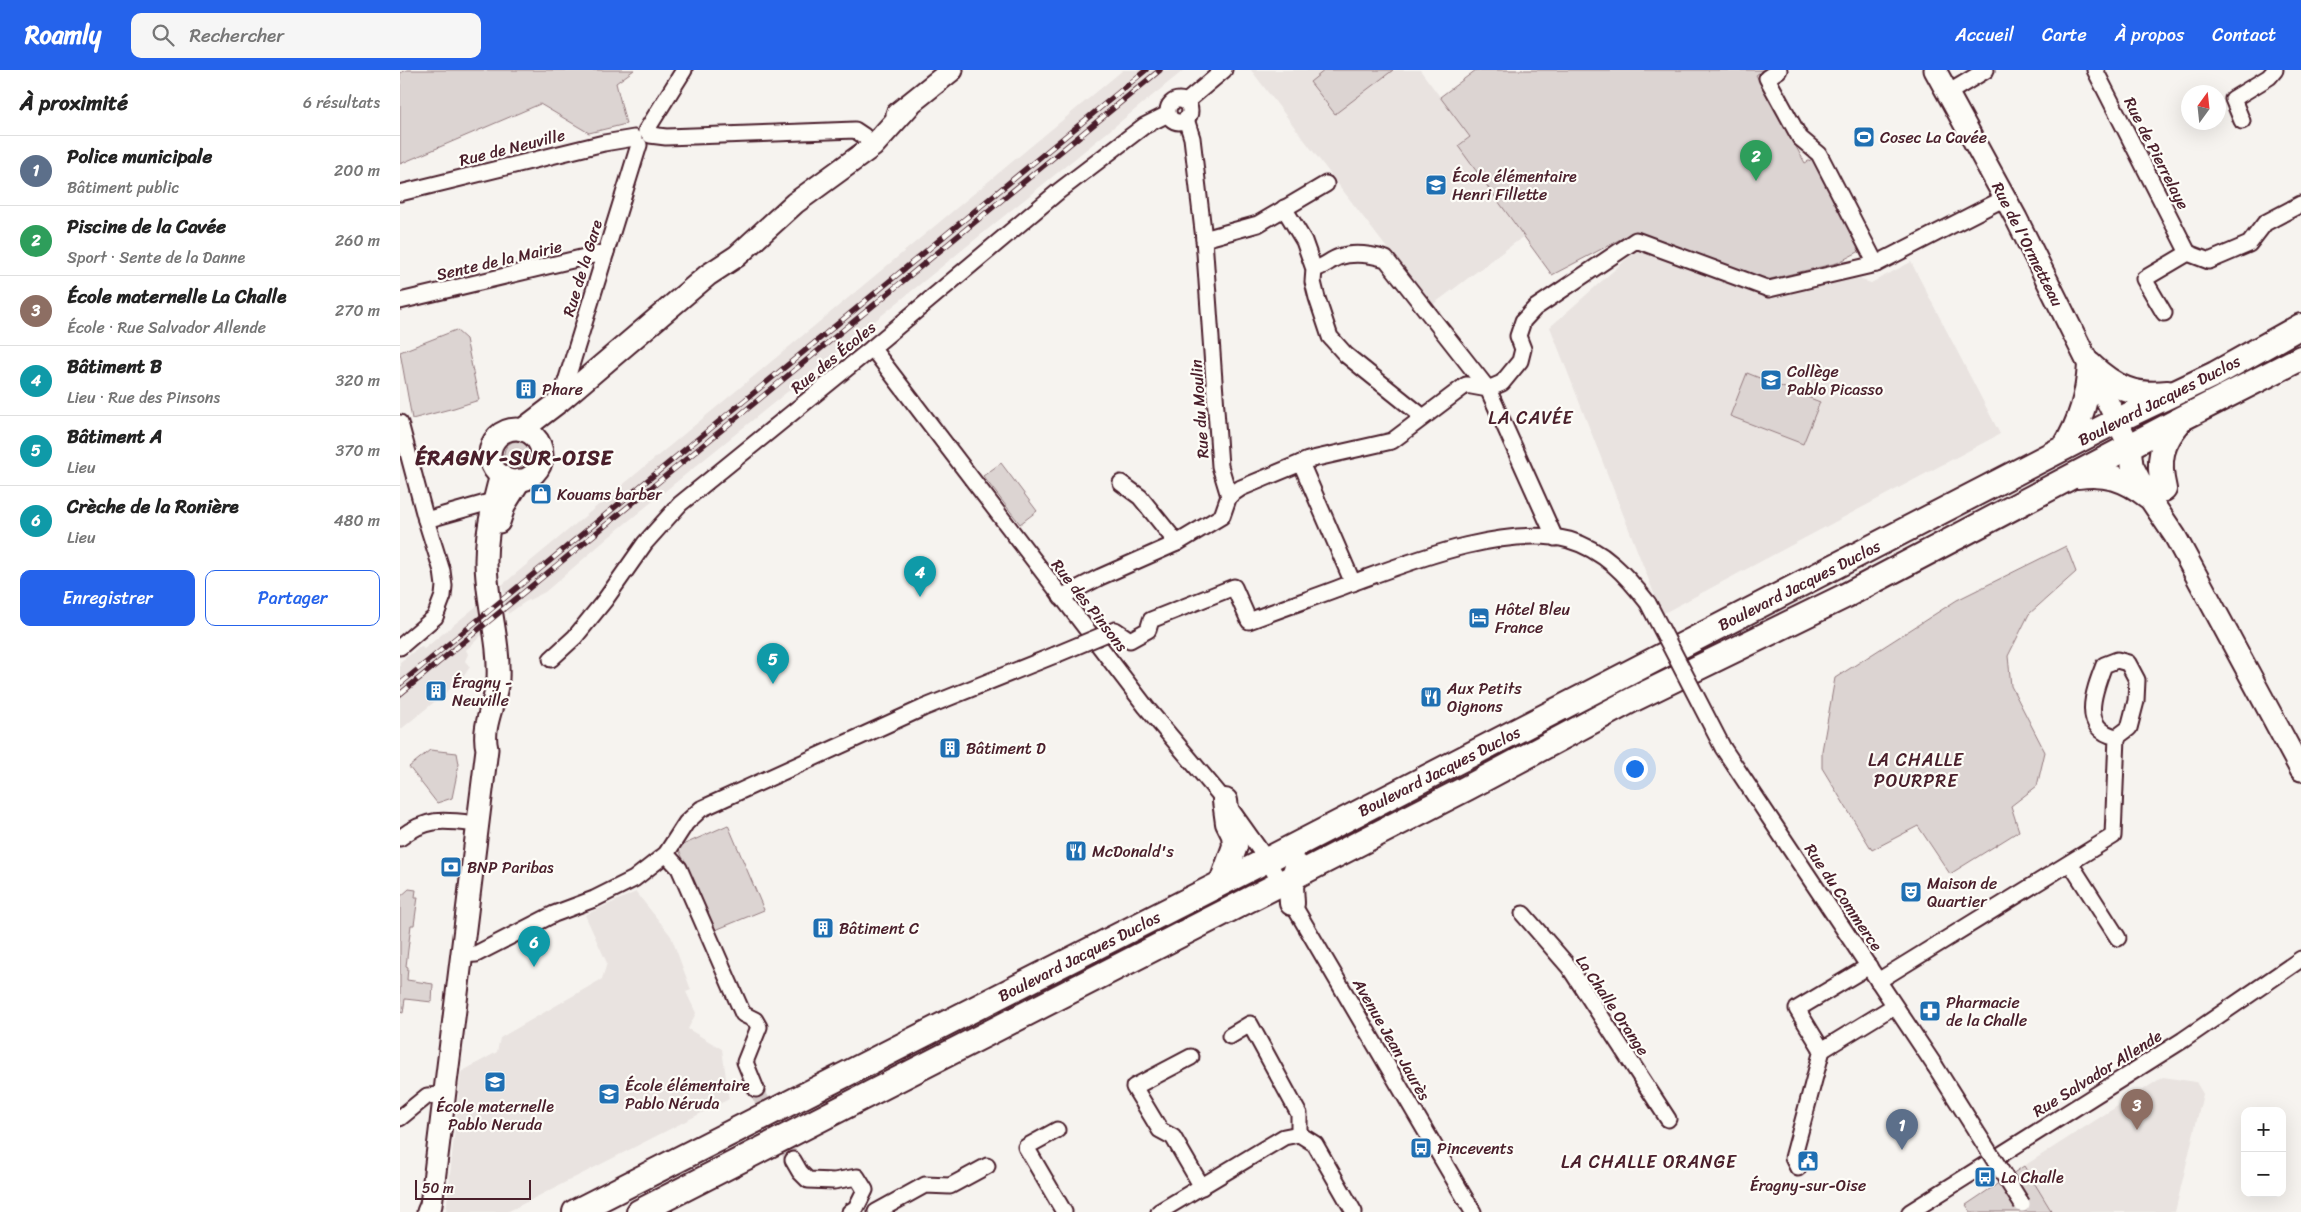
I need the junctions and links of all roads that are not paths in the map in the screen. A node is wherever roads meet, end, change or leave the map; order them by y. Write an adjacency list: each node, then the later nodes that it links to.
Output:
1 (684, 70): 16 (street, Rue de la Gare)
2 (952, 70): 11 (main road)
3 (1224, 70): 10 (street)
4 (1779, 70): 27 (street)
5 (1935, 70): 9 (main road, Rue de l'Ormetteau)
6 (1986, 70): 9 (street)
7 (2095, 70): 26 (street, Rue de Pierrelaye)
8 (2275, 70): 14 (street)
9 (1948, 93): 20 (main road, Rue de l'Ormetteau)
10 (1186, 102): 12 (street); 13 (street)
11 (909, 106): 15 (main road); 17 (main road)
12 (1168, 114): 13 (street); 32 (street, Rue des Écoles)
13 (1186, 120): 24 (street, Rue du Moulin)
14 (2242, 121)
15 (864, 136): 16 (street, Rue de Neuville); 17 (main road); 23 (main road)
16 (642, 137): 19 (street, Rue de Neuville); 25 (street, Rue de la Gare)
17 (846, 164): 23 (main road)
18 (1326, 184): 22 (street)
19 (400, 193)
20 (2005, 198): 27 (street); 34 (main road, Rue de l'Ormetteau)
21 (2301, 204): 26 (street)
22 (1284, 208): 24 (street); 28 (street)
23 (787, 209): 37 (main road)
24 (1204, 239): 50 (street, Rue du Moulin)
25 (606, 252): 29 (street, Sente de la Mairie); 37 (street, Rue de la Gare)
26 (2188, 253): 30 (street)
27 (1876, 264): 35 (street)
28 (1314, 269): 35 (street); 38 (street)
29 (400, 301)
30 (2164, 313)
31 (2301, 326): 36 (main road, Boulevard Jacques Duclos)
32 (872, 348): 56 (street, Rue des Pinsons); 58 (street, Rue des Écoles)
33 (2301, 358): 39 (main road, Boulevard Jacques Duclos)
34 (2090, 366): 36 (main road); 40 (main road, Rue de l'Ormetteau); 44 (main road)
35 (1488, 389): 38 (street); 53 (street)
36 (2175, 392): 40 (main road, Boulevard Jacques Duclos); 43 (main road)
37 (560, 401): 42 (main road)
38 (1422, 416): 45 (street)
39 (2183, 418): 43 (main road, Boulevard Jacques Duclos); 49 (main road)
40 (2116, 421): 43 (main road, Rue de l'Ormetteau); 44 (main road, Boulevard Jacques Duclos); 46 (main road)
41 (400, 423): 52 (street)
42 (529, 434): 47 (main road); 47 (main road)
43 (2130, 446): 46 (main road, Boulevard Jacques Duclos); 49 (main road, Rue de l'Ormetteau)
44 (2065, 447): 64 (main road, Boulevard Jacques Duclos)
45 (1301, 463): 50 (street); 55 (street)
46 (2074, 476): 49 (main road); 69 (main road, Boulevard Jacques Duclos)
47 (510, 478): 51 (main road); 60 (main road)
48 (1121, 483): 54 (street)
49 (2156, 493): 61 (main road, Rue de l'Ormetteau)
50 (1229, 496): 54 (street)
51 (494, 501): 52 (street); 60 (main road)
52 (426, 520): 57 (street)
53 (1555, 538): 55 (street, Rue du Commerce); 77 (street, Rue du Commerce, bridge)
54 (1177, 543): 56 (street)
55 (1352, 583): 66 (street, Rue du Commerce, bridge)
56 (1061, 597): 62 (street, Rue des Pinsons)
57 (400, 647)
58 (551, 659)
59 (2117, 736): 59 (street); 68 (street)
60 (487, 749): 63 (main road)
61 (2301, 770)
62 (1225, 801): 67 (street, Rue des Pinsons); 70 (main road)
63 (476, 824): 65 (street); 75 (main road)
64 (1325, 830): 67 (main road, Boulevard Jacques Duclos); 69 (main road)
65 (400, 838)
66 (666, 854): 75 (street); 83 (street)
67 (1267, 860): 69 (street, Rue des Pinsons); 70 (main road, Boulevard Jacques Duclos); 72 (main road)
68 (2070, 863): 74 (street); 78 (street)
69 (1286, 880): 71 (main road); 72 (main road, Boulevard Jacques Duclos)
70 (1222, 882): 95 (main road, Boulevard Jacques Duclos)
71 (1292, 903): 102 (street, Avenue Jean Jaurès)
72 (1226, 911): 96 (main road, Boulevard Jacques Duclos)
73 (1523, 914): 86 (street, La Challe Orange)
74 (2118, 938)
75 (461, 955): 84 (main road)
76 (2301, 959): 103 (street, Rue Salvador Allende)
77 (1869, 966): 78 (street, Rue du Commerce); 81 (street)
78 (1878, 981): 79 (street, Rue du Commerce)
79 (1894, 1006): 81 (street); 93 (street, Rue du Commerce, bridge)
80 (1230, 1036): 88 (street)
81 (1822, 1050): 91 (street)
82 (1191, 1057): 92 (street)
83 (756, 1089)
84 (443, 1095): 85 (street); 94 (main road)
85 (400, 1118)
86 (1668, 1119)
87 (1056, 1130): 99 (street)
88 (1299, 1134): 92 (street); 101 (street)
89 (793, 1160): 97 (street)
90 (987, 1166): 98 (street)
91 (1798, 1168)
92 (1202, 1188): 100 (street)
93 (2024, 1208)
94 (430, 1210)
95 (575, 1212)
96 (639, 1212)
97 (850, 1212)
98 (876, 1212)
99 (1064, 1212)
100 (1159, 1212)
101 (1354, 1212)
102 (1473, 1212)
103 (1910, 1212)

